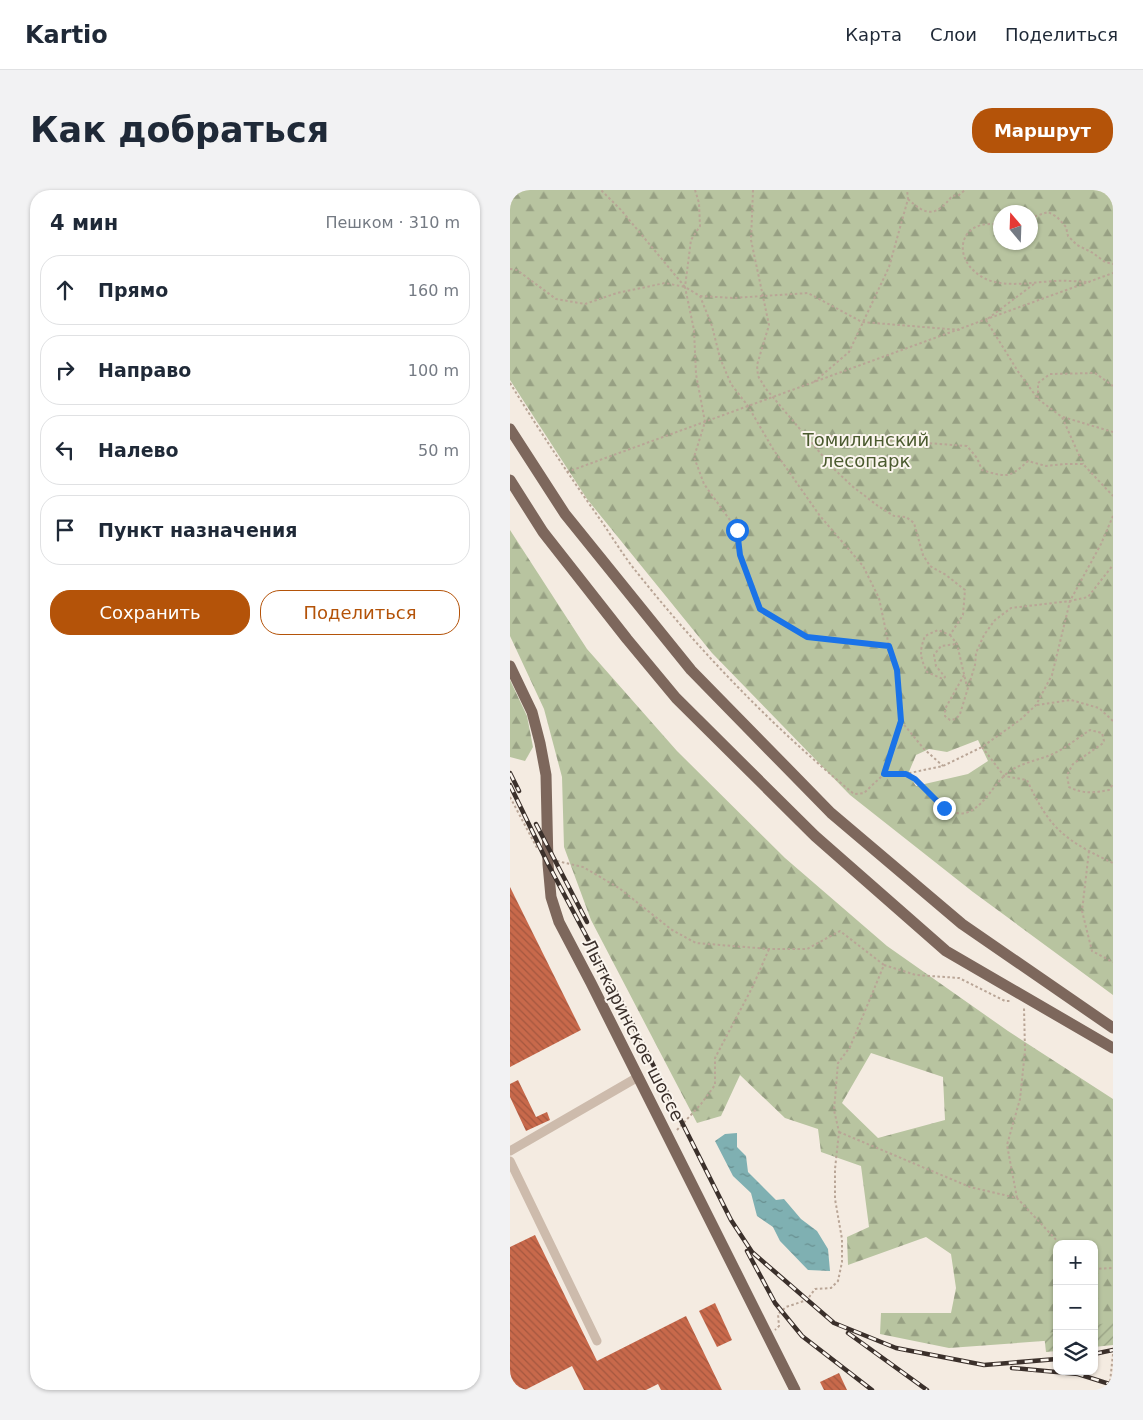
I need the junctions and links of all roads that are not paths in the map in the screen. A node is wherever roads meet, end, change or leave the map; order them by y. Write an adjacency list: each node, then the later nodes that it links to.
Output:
1 (510, 430): 4 (main road)
2 (510, 480): 5 (main road)
3 (510, 666): 6 (main road, Лыткаринское шоссе)
4 (1113, 1028)
5 (1113, 1048)
6 (638, 1077): 7 (lane); 10 (main road, Лыткаринское шоссе)
7 (510, 1151)
8 (510, 1161): 9 (lane)
9 (597, 1341)
10 (795, 1390)

